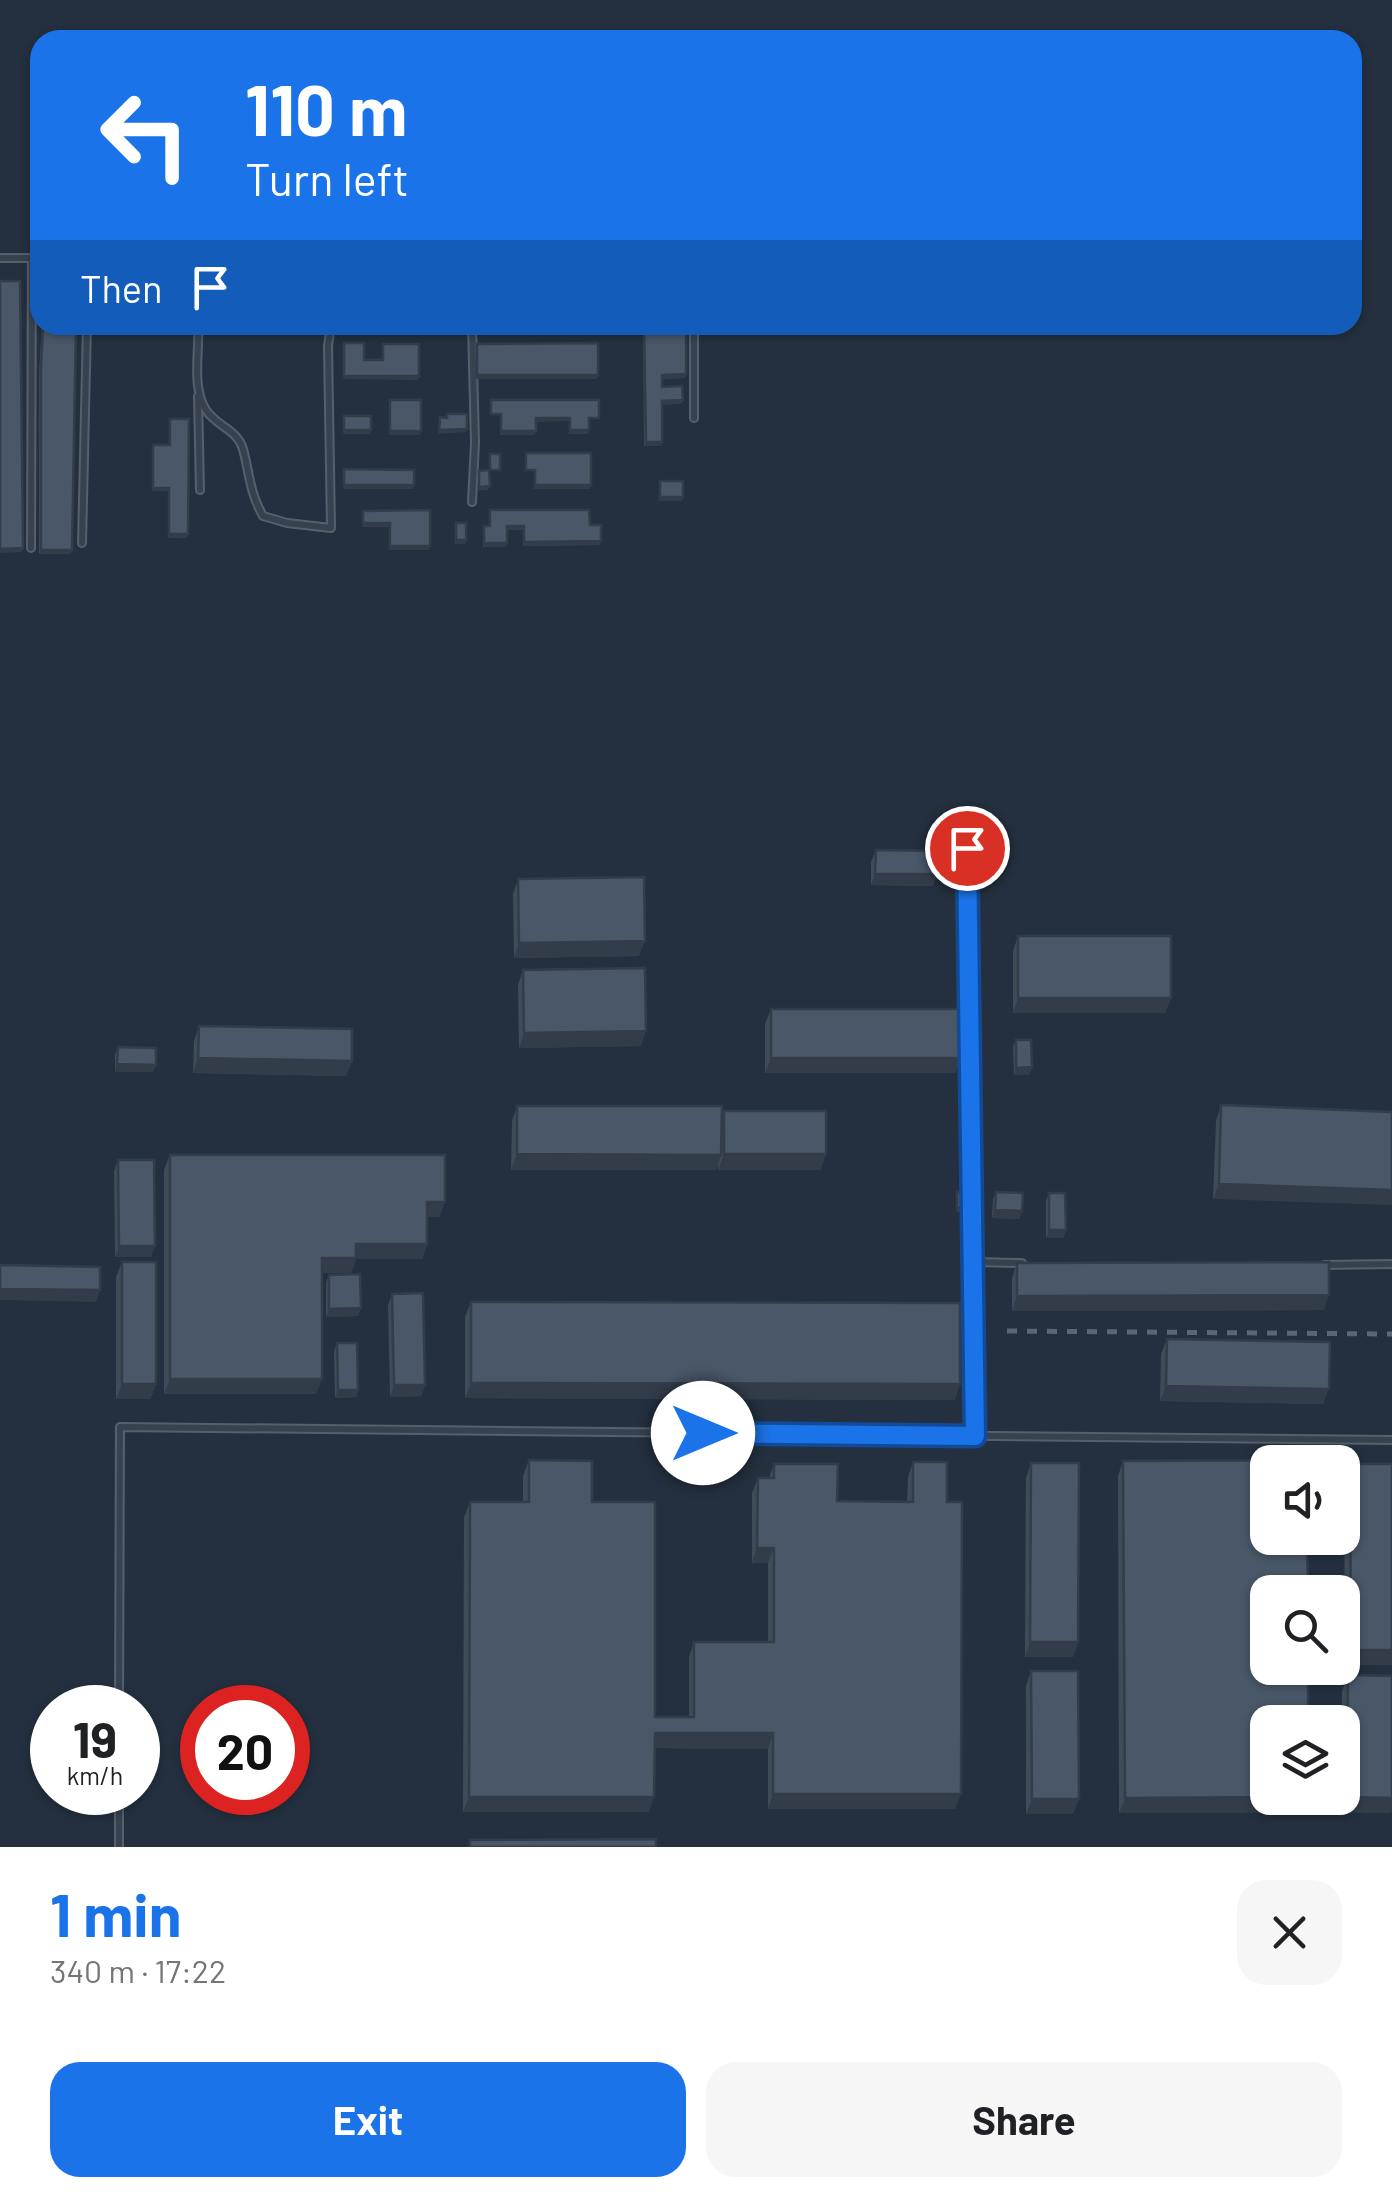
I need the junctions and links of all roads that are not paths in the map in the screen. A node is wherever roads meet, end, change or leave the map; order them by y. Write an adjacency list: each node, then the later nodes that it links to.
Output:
1 (0, 258): 2 (lane)
2 (30, 258)
3 (35, 335): 14 (lane)
4 (87, 335): 13 (lane)
5 (198, 335): 9 (lane)
6 (329, 335): 9 (lane)
7 (472, 335): 12 (lane)
8 (694, 335): 10 (lane)
9 (198, 390): 11 (lane)
10 (694, 418)
11 (200, 490)
12 (472, 502)
13 (82, 543)
14 (31, 548)
15 (967, 848): 16 (lane)
16 (973, 1262): 17 (lane); 20 (lane)
17 (1032, 1263)
18 (1392, 1264): 19 (lane)
19 (1305, 1265)
20 (975, 1436): 21 (lane); 22 (lane)
21 (1392, 1440)
22 (119, 1685)
23 (119, 1815): 24 (lane)
24 (119, 1847)

